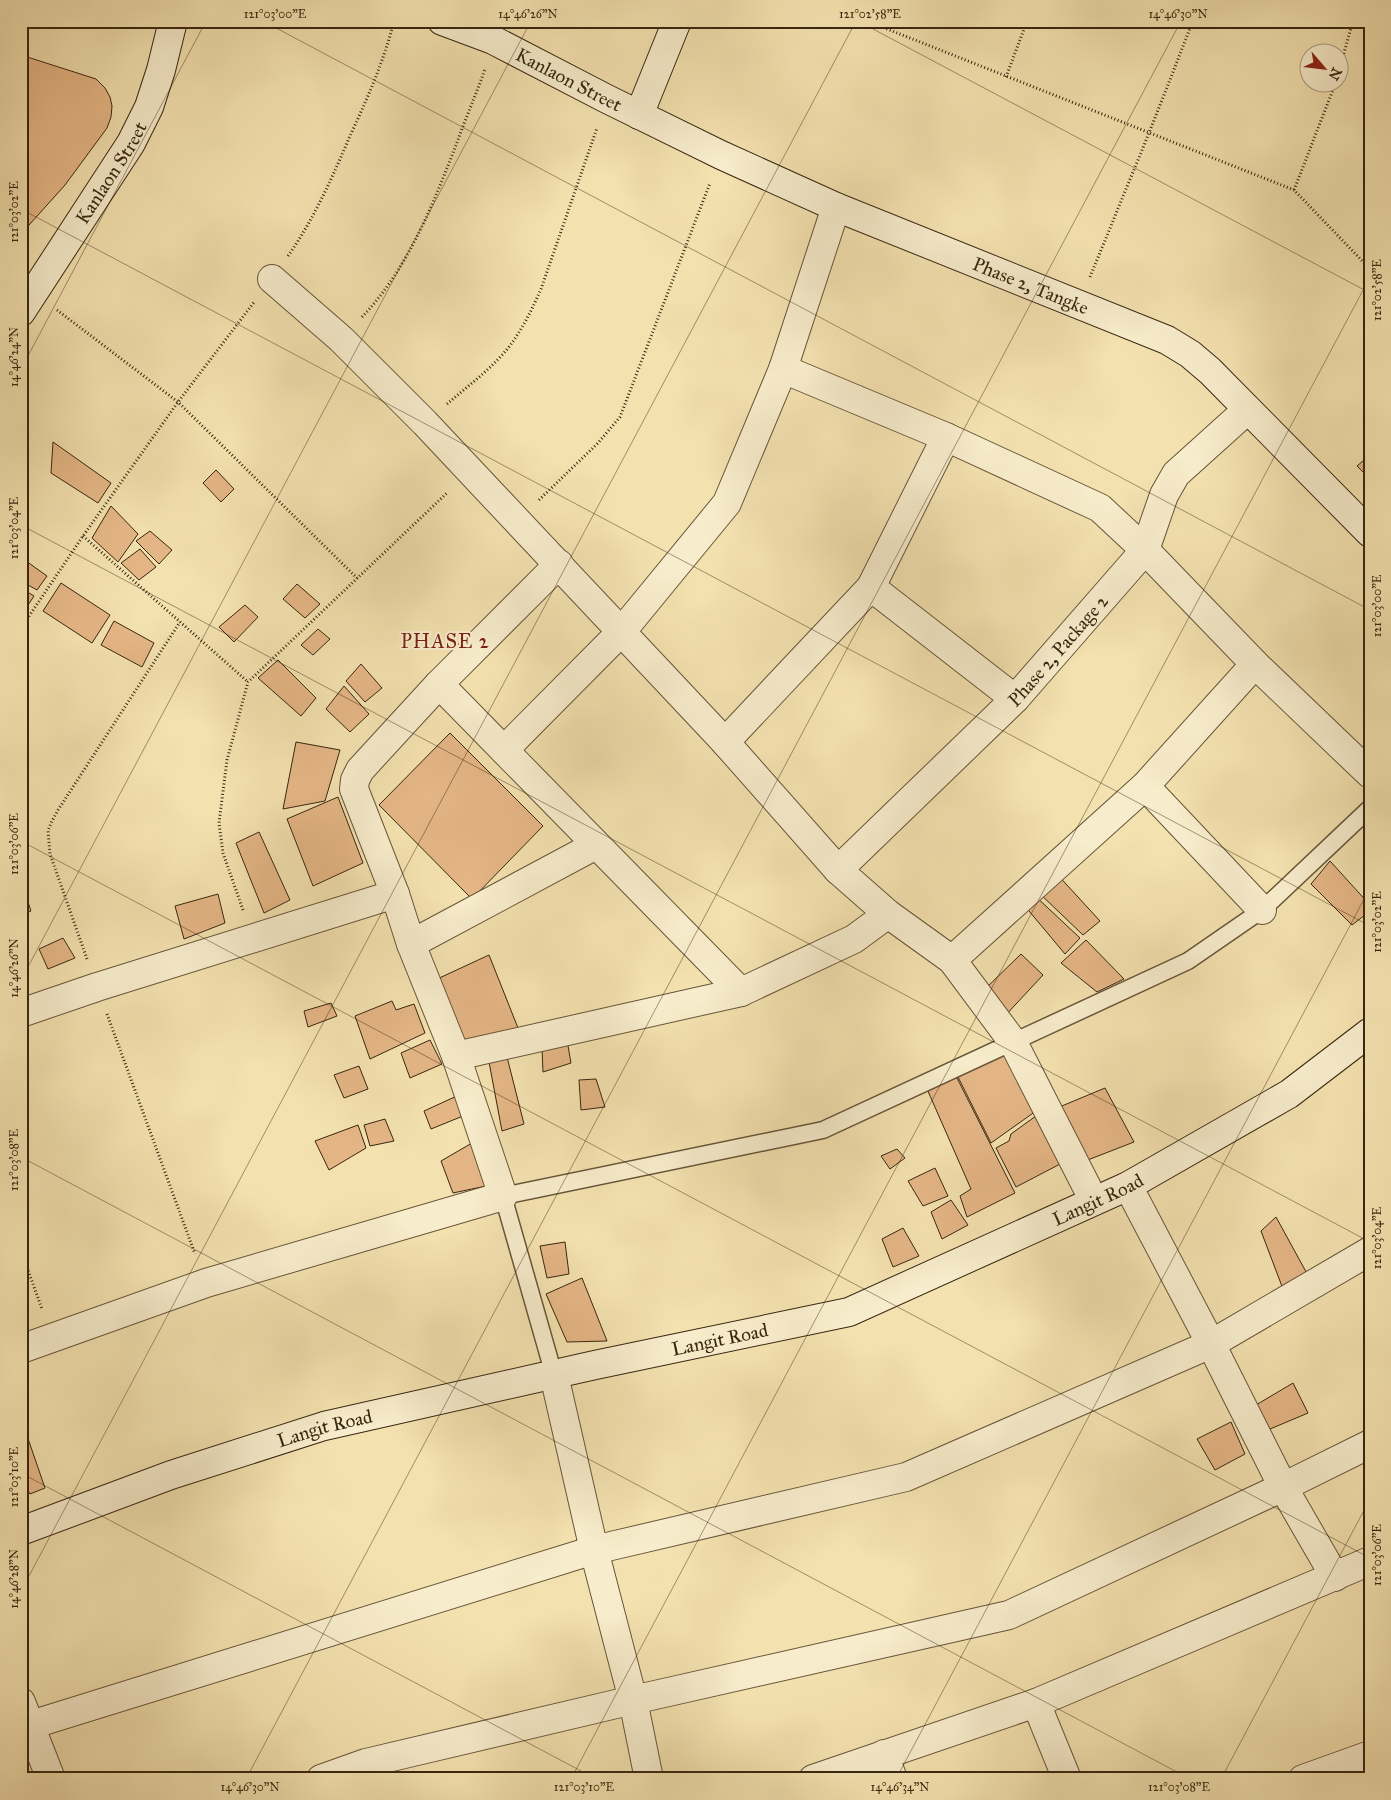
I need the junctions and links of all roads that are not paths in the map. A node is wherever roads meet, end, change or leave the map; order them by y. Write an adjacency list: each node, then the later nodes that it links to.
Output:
1 (174, 21): 7 (street, Kanlaon Street)
2 (442, 21): 4 (street, Kanlaon Street)
3 (677, 21): 4 (street)
4 (639, 115): 5 (street, Phase 2, Tangke)
5 (836, 207): 8 (street); 9 (street, Phase 2, Tangke)
6 (272, 279): 13 (street)
7 (28, 302)
8 (783, 369): 10 (street); 15 (street)
9 (1247, 410): 11 (street, Phase 2, Tangke); 12 (street, Phase 2, Package 2)
10 (946, 438): 12 (street); 14 (street)
11 (1370, 533)
12 (1145, 550): 16 (street); 18 (street, Phase 2, Package 2)
13 (559, 564): 15 (street); 17 (street)
14 (871, 587): 18 (street); 19 (street)
15 (622, 631): 19 (street); 20 (street)
16 (1255, 664): 21 (street); 22 (street)
17 (439, 684): 20 (street); 26 (street)
18 (1015, 699): 25 (street, Phase 2, Package 2)
19 (725, 742): 25 (street)
20 (504, 750): 24 (street)
21 (1370, 774)
22 (1145, 786): 27 (street); 30 (street)
23 (1370, 808): 27 (lane)
24 (596, 845): 29 (street); 31 (street)
25 (838, 870): 28 (street)
26 (395, 894): 29 (street); 32 (street)
27 (1262, 910): 34 (lane)
28 (888, 914): 30 (street); 31 (street)
29 (411, 944): 35 (street)
30 (952, 960): 34 (street)
31 (741, 992): 35 (street)
32 (21, 1013)
33 (1370, 1032): 36 (street, Langit Road)
34 (1013, 1042): 37 (lane); 38 (street)
35 (456, 1056): 37 (street)
36 (1128, 1186): 38 (street, Langit Road); 40 (street)
37 (503, 1196): 41 (street); 42 (lane)
38 (1094, 1201): 42 (street, Langit Road)
39 (1370, 1251): 40 (street)
40 (1211, 1344): 44 (street); 46 (street)
41 (21, 1349)
42 (554, 1375): 45 (street, Langit Road); 46 (street)
43 (1370, 1444): 44 (street)
44 (1283, 1487): 48 (street); 49 (street)
45 (21, 1531)
46 (594, 1550): 49 (street); 51 (street)
47 (1370, 1561): 48 (street)
48 (1335, 1577): 50 (street)
49 (633, 1700): 54 (street); 57 (street)
50 (1036, 1703): 52 (street); 60 (street)
51 (24, 1718): 55 (street)
52 (884, 1754): 58 (street); 59 (street)
53 (1370, 1756): 61 (street)
54 (371, 1771): 56 (street)
55 (51, 1779)
56 (321, 1779)
57 (649, 1779)
58 (814, 1779)
59 (894, 1779)
60 (1067, 1779)
61 (1303, 1779)

